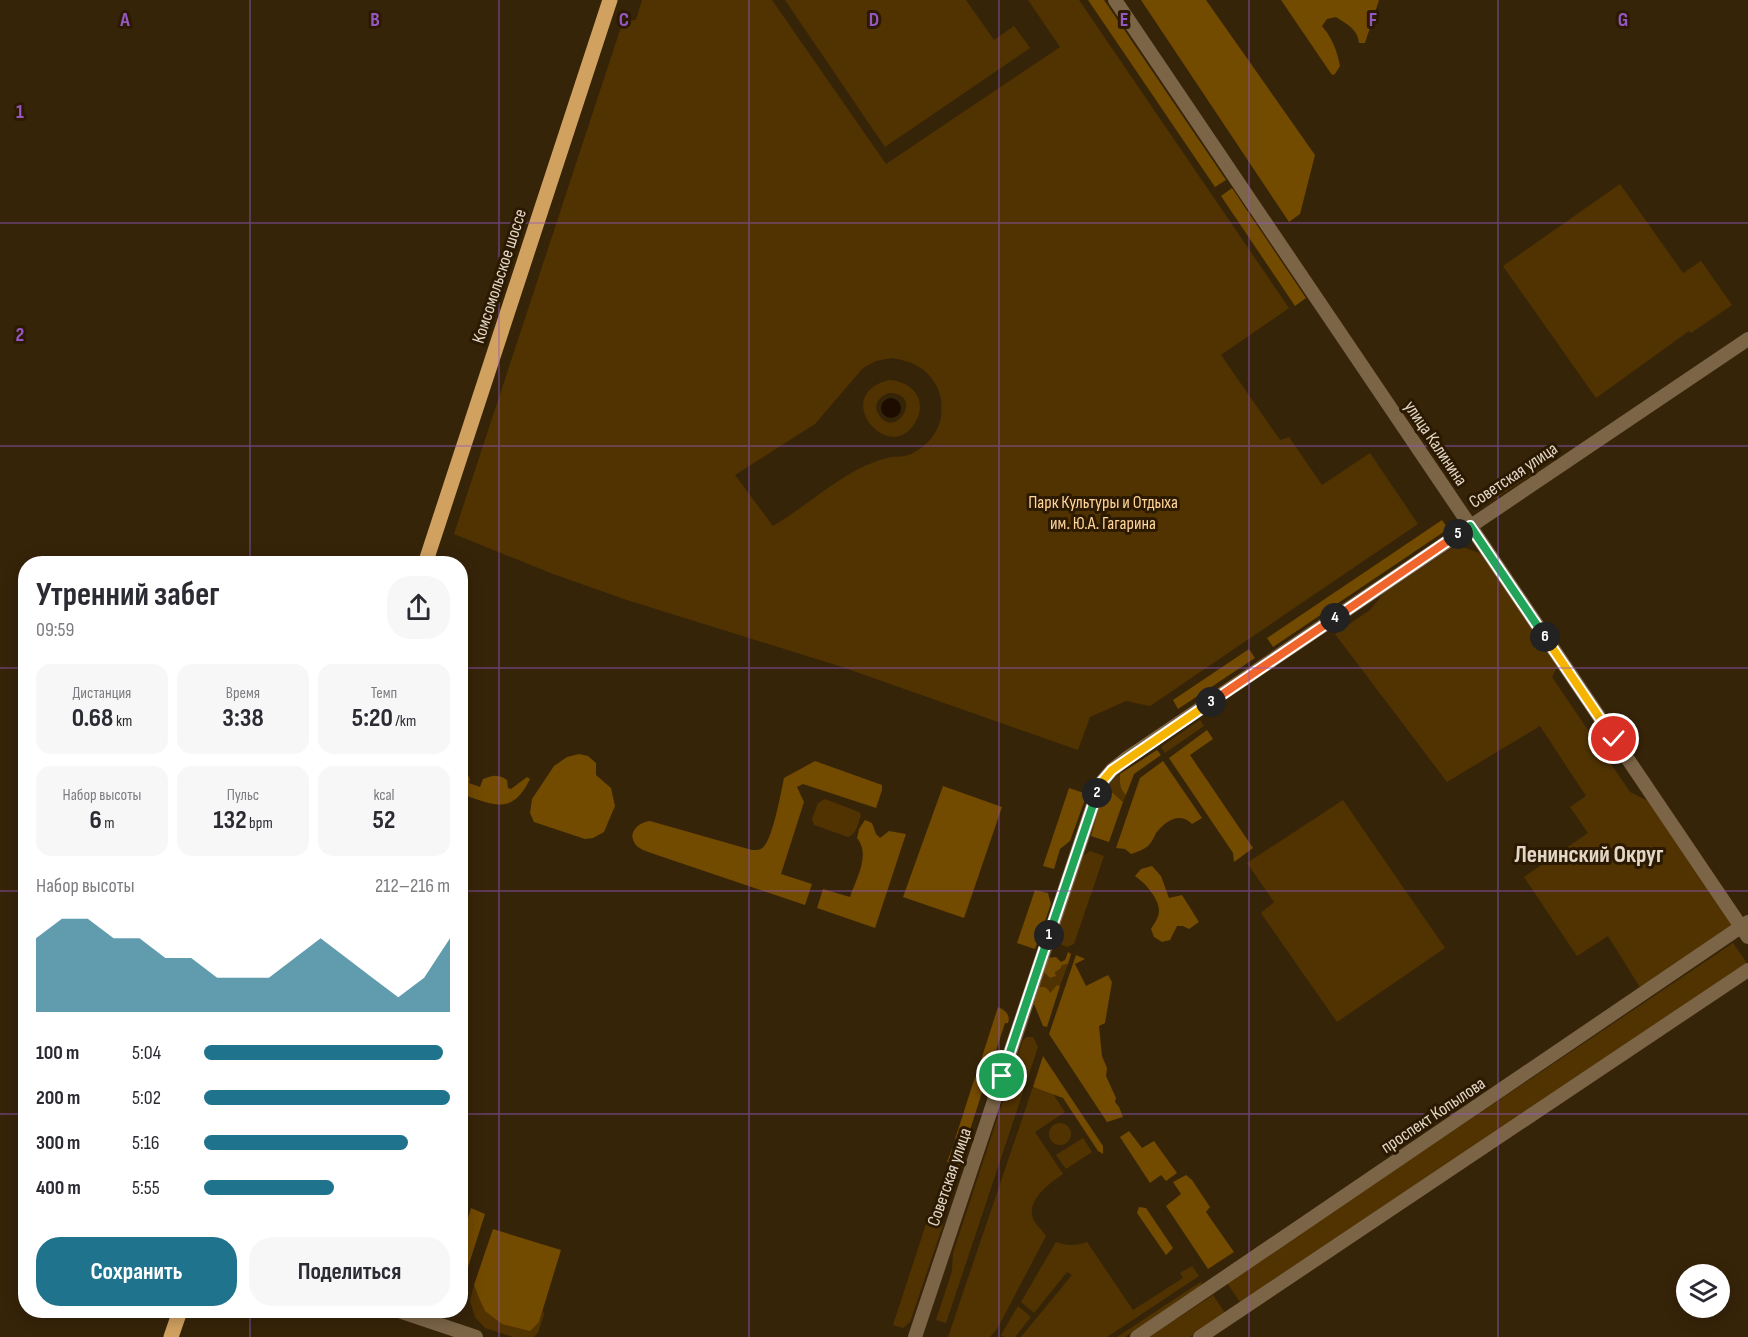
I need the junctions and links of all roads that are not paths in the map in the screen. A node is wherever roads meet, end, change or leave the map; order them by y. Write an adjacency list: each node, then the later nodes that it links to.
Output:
1 (610, 0): 5 (main road, Комсомольское шоссе)
2 (1115, 0): 4 (street, улица Калинина)
3 (1748, 339): 4 (street, Советская улица)
4 (1470, 526): 6 (street, улица Калинина); 12 (street, Советская улица)
5 (428, 556)
6 (1746, 929): 13 (street, проспект Копылова)
7 (1748, 970): 14 (street)
8 (178, 1318): 10 (main road)
9 (420, 1318): 11 (street)
10 (171, 1337)
11 (476, 1337)
12 (915, 1337)
13 (1137, 1337)
14 (1200, 1337)

